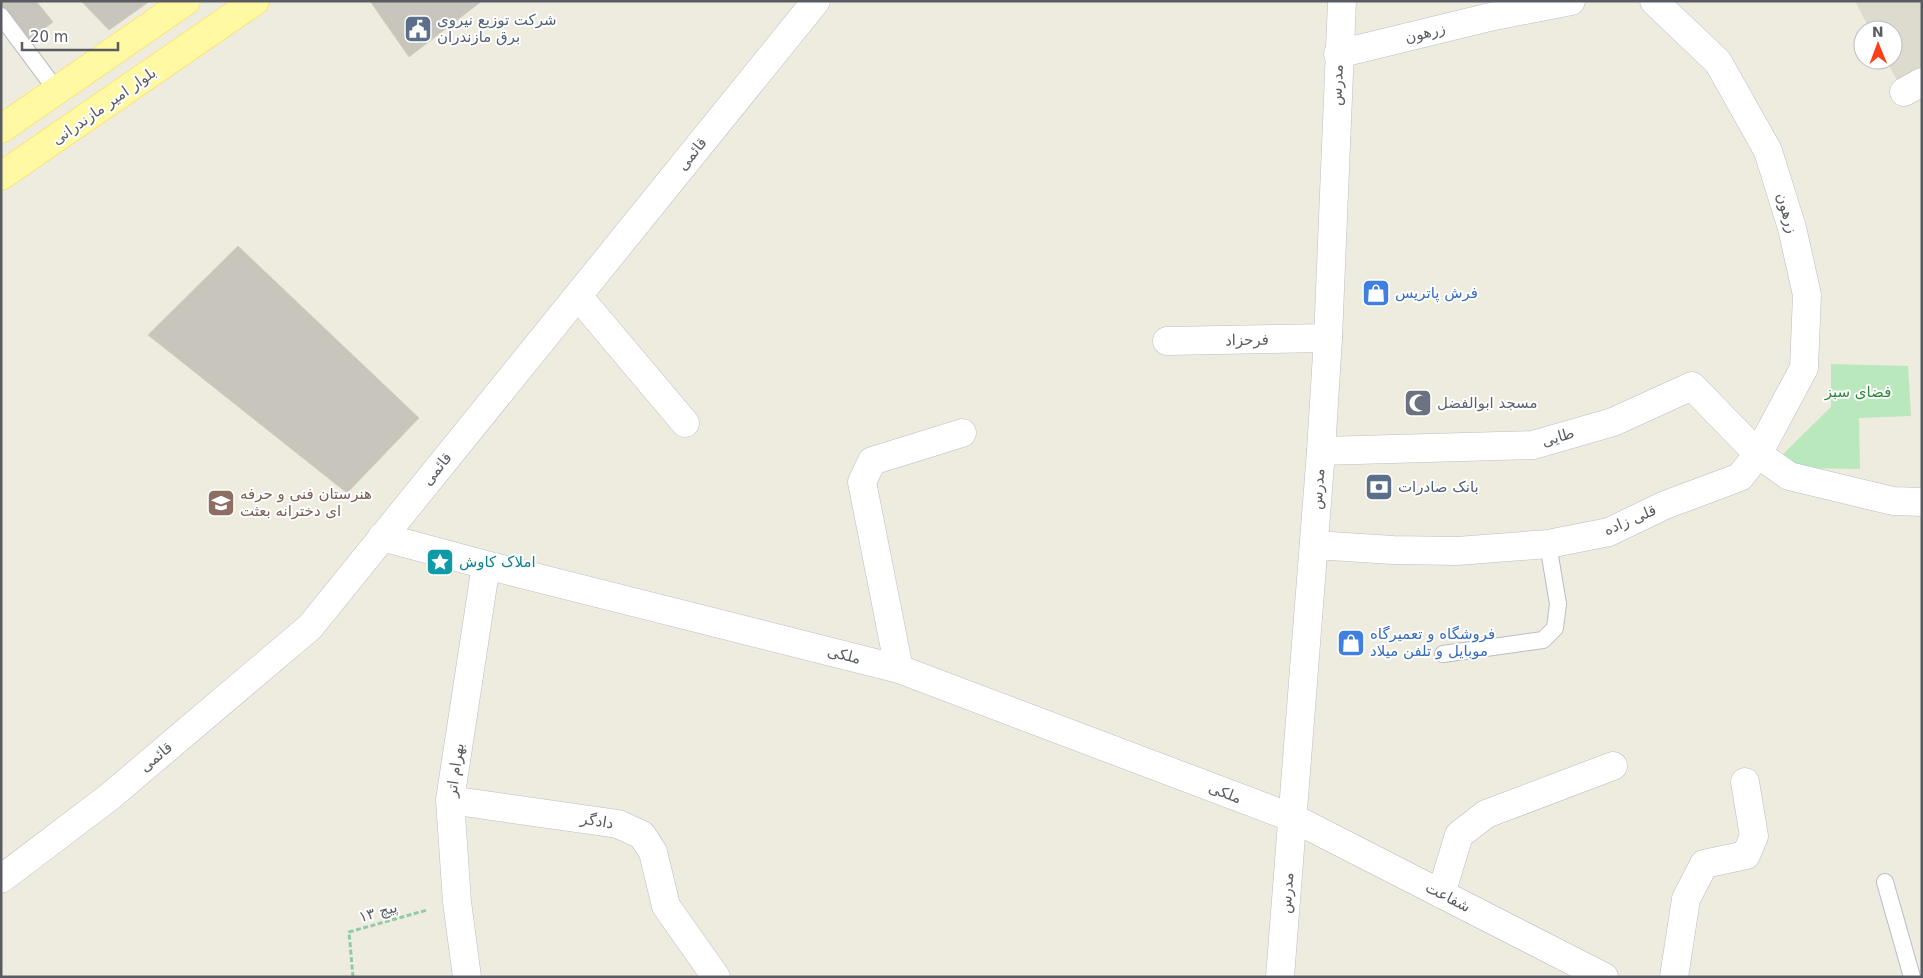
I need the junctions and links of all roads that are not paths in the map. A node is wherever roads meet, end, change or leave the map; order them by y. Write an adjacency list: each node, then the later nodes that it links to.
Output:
1 (186, 1): 9 (main road)
2 (255, 1): 11 (main road, بلوار امیر مازندرانی)
3 (816, 1): 12 (street, قائمی)
4 (1342, 1): 8 (street, مدرس)
5 (1572, 1): 8 (street, زرهون)
6 (1654, 1): 18 (street, زرهون)
7 (1, 16): 9 (lane)
8 (1338, 54): 13 (street, مدرس)
9 (57, 91): 10 (main road)
10 (1, 129)
11 (1, 176)
12 (578, 296): 15 (street); 20 (street, قائمی)
13 (1328, 338): 14 (street, فرحزاد); 17 (street, مدرس)
14 (1167, 341)
15 (686, 423)
16 (962, 433): 25 (street)
17 (1321, 452): 18 (street, طایی); 22 (street, مدرس)
18 (1758, 454): 19 (street); 21 (street, قلی زاده)
19 (1922, 502)
20 (382, 536): 23 (street, ملکی); 30 (street, قائمی)
21 (1548, 544): 22 (street, قلی زاده); 24 (lane)
22 (1314, 545): 29 (street, مدرس)
23 (486, 565): 25 (street, ملکی); 28 (street, بهرام اتر)
24 (1444, 654)
25 (899, 669): 29 (street, ملکی)
26 (1613, 766): 32 (street)
27 (1745, 782): 37 (street)
28 (450, 800): 33 (street, بهرام اتر); 34 (street, دادگر)
29 (1292, 818): 32 (street, شفاعت); 35 (street, مدرس)
30 (1, 879)
31 (1885, 882): 38 (lane)
32 (1441, 894): 36 (street, شفاعت)
33 (467, 977)
34 (716, 977)
35 (1280, 977)
36 (1604, 977)
37 (1674, 977)
38 (1912, 977)

